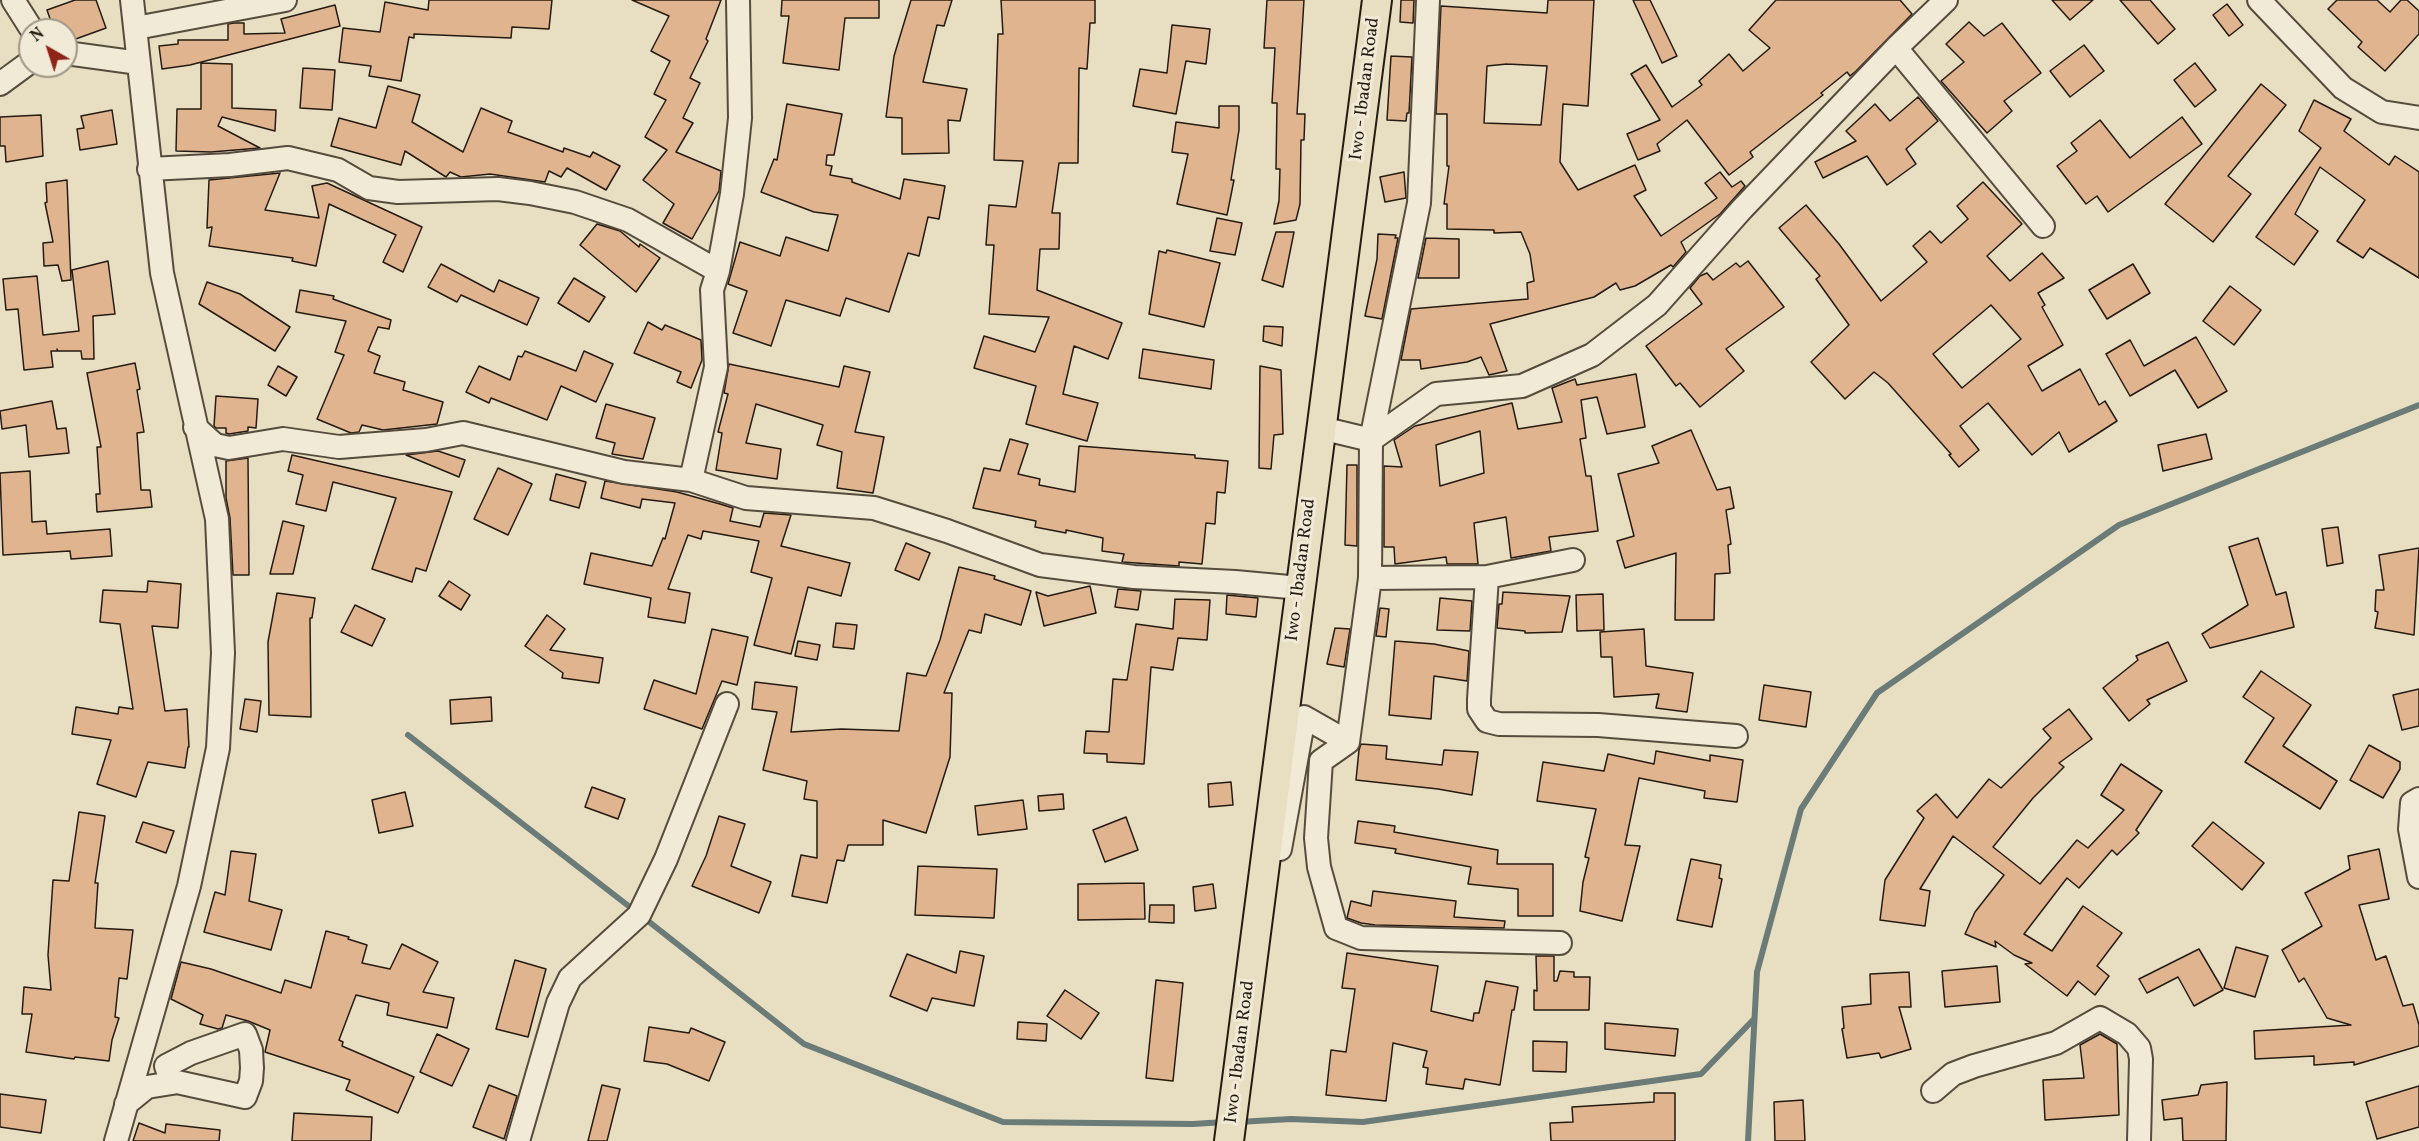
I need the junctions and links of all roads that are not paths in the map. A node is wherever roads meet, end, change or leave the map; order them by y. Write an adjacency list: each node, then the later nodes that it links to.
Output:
1 (13, 0): 9 (street)
2 (132, 0): 10 (street)
3 (285, 0): 10 (street)
4 (738, 0): 19 (street)
5 (1377, 0): 21 (main road, Iwo - Ibadan Road)
6 (1428, 0): 22 (street)
7 (1946, 0): 11 (street)
8 (2259, 0): 16 (street)
9 (24, 18)
10 (136, 28): 13 (street)
11 (1896, 48): 18 (street); 22 (street)
12 (78, 55): 13 (street)
13 (138, 63): 17 (street)
14 (18, 71): 15 (street)
15 (0, 84)
16 (2419, 118)
17 (149, 169): 19 (street); 20 (street)
18 (2043, 226)
19 (718, 271): 23 (street)
20 (195, 427): 23 (street); 37 (street)
21 (1321, 428): 22 (street); 27 (main road, Iwo - Ibadan Road)
22 (1371, 440): 26 (street)
23 (691, 480): 27 (street)
24 (1573, 560): 25 (street)
25 (1487, 577): 26 (street); 29 (street)
26 (1370, 578): 30 (street)
27 (1300, 588): 34 (main road, Iwo - Ibadan Road)
28 (727, 704): 39 (street)
29 (1736, 736)
30 (1348, 742): 33 (street); 34 (street)
31 (2419, 799): 32 (street)
32 (2419, 877)
33 (1560, 943)
34 (1238, 1081): 40 (main road, Iwo - Ibadan Road)
35 (172, 1083): 37 (street)
36 (1933, 1090): 41 (street)
37 (126, 1104): 38 (street)
38 (116, 1141)
39 (518, 1141)
40 (1229, 1141)
41 (2139, 1141)

